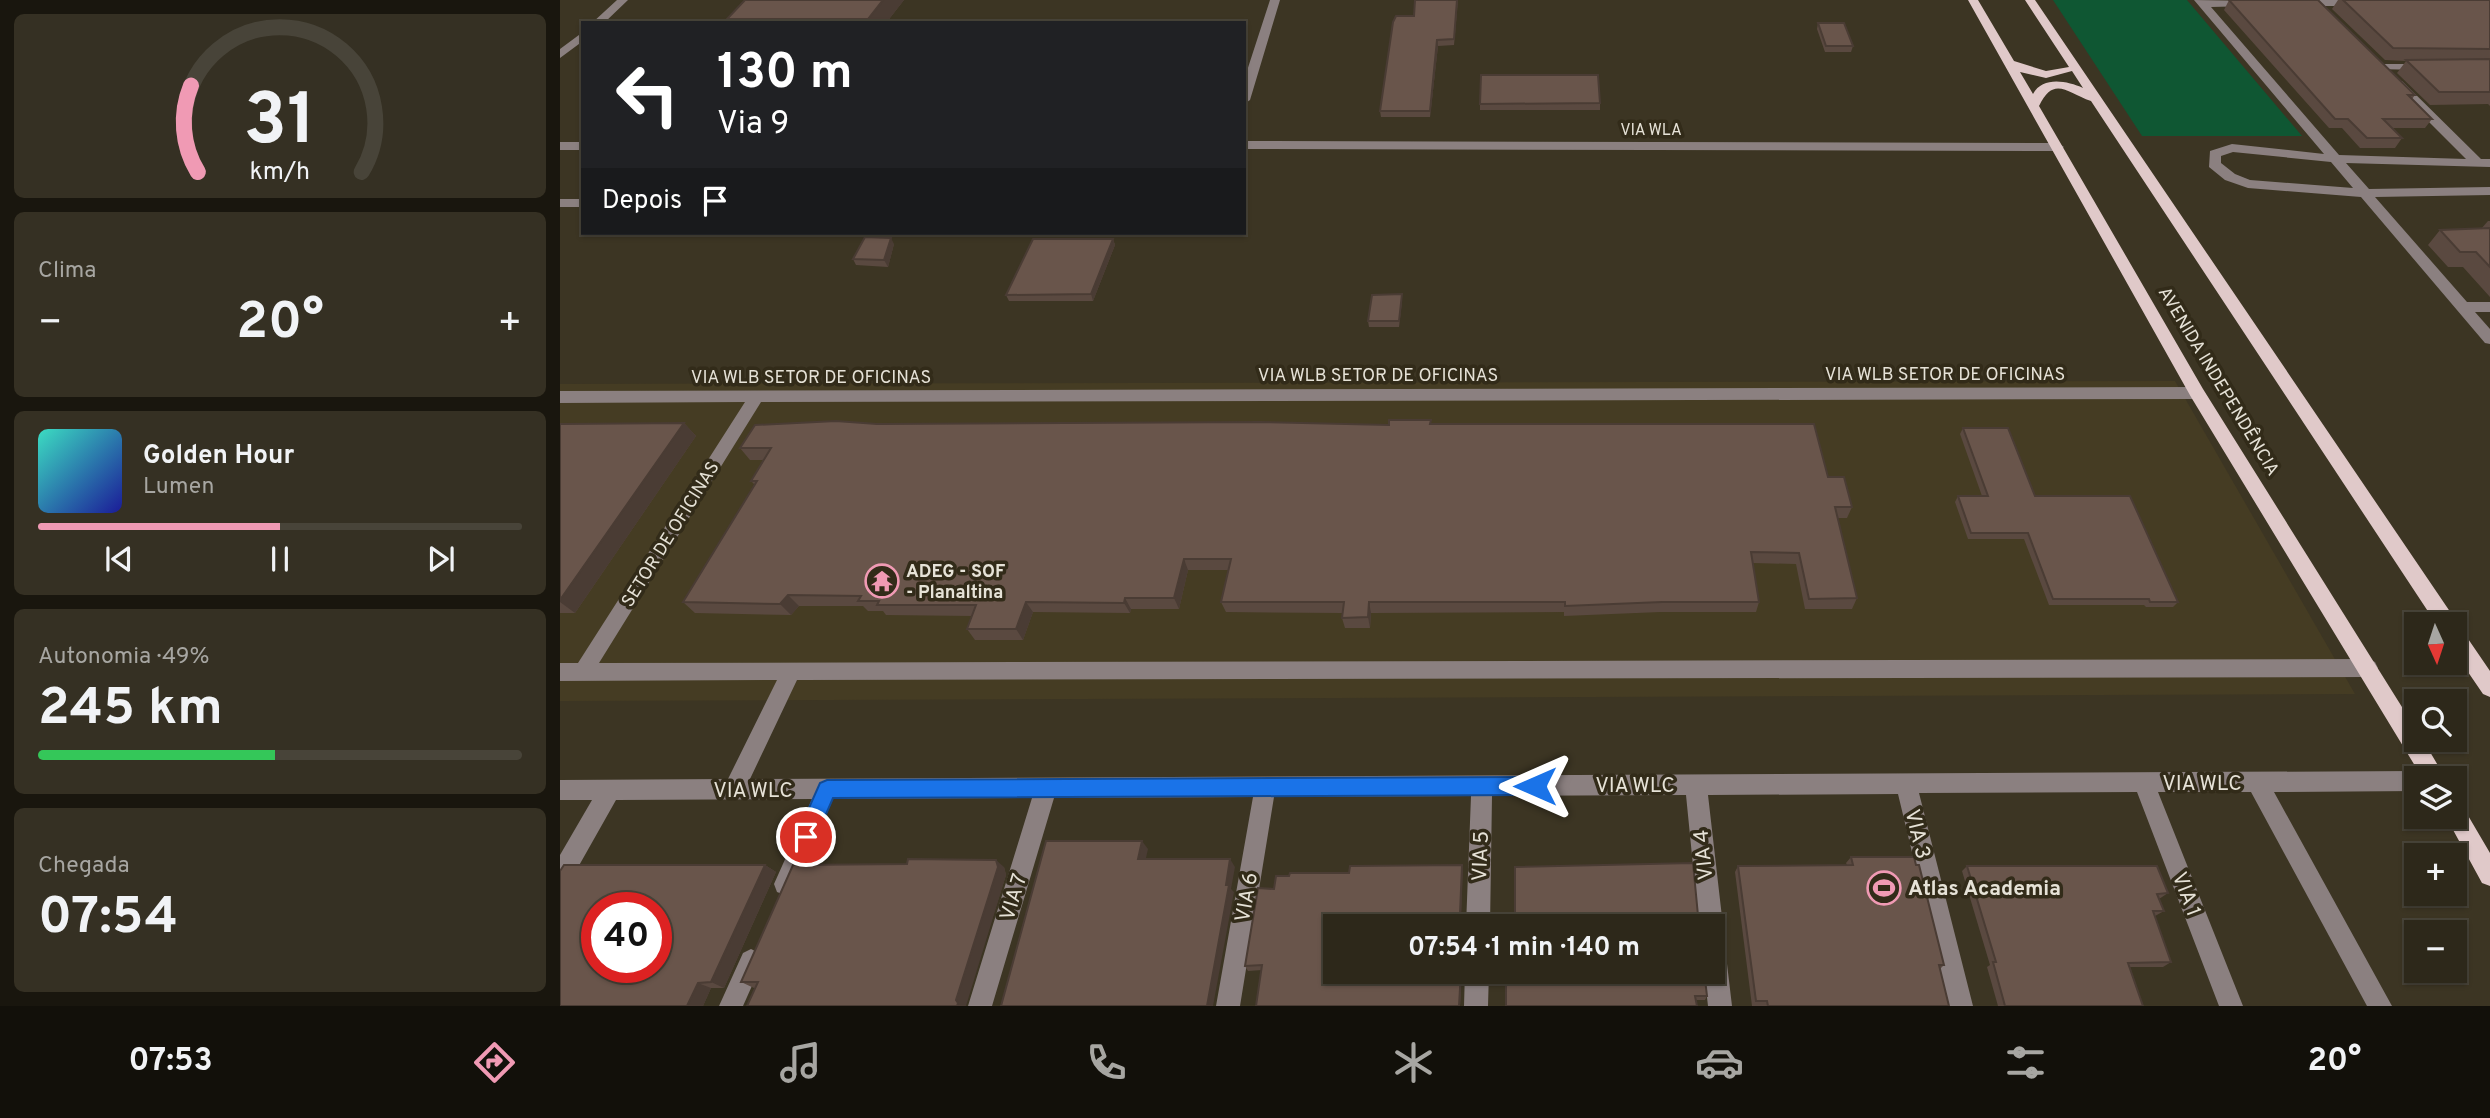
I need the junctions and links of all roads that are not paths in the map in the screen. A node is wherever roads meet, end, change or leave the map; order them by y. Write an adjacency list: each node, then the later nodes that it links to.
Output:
1 (623, 0): 11 (street)
2 (1276, 0): 17 (street)
3 (1973, 0): 15 (main road, AVENIDA INDEPENDÊNCIA)
4 (2030, 0): 14 (main road)
5 (2200, 2): 7 (street); 24 (street)
6 (2315, 2): 8 (street); 9 (street); 10 (street)
7 (2265, 3)
8 (2291, 3)
9 (2371, 3)
10 (2325, 12)
11 (599, 21)
12 (581, 37): 13 (street)
13 (560, 55)
14 (2070, 62): 15 (main road); 18 (main road)
15 (2011, 64): 19 (main road, AVENIDA INDEPENDÊNCIA)
16 (2435, 66): 25 (street)
17 (1246, 94)
18 (2094, 99): 19 (main road); 36 (main road)
19 (2034, 105): 23 (main road, AVENIDA INDEPENDÊNCIA)
20 (1246, 145): 23 (street, VIA WLA)
21 (560, 146): 22 (street)
22 (581, 146)
23 (2058, 147): 33 (main road, AVENIDA INDEPENDÊNCIA)
24 (2335, 159): 25 (street); 27 (street); 27 (street)
25 (2484, 163)
26 (2490, 191): 27 (street)
27 (2364, 193): 30 (street)
28 (560, 203): 29 (street)
29 (581, 203)
30 (2462, 307): 31 (street); 32 (street)
31 (2490, 307)
32 (2490, 339)
33 (2197, 393): 34 (street, VIA WLB SETOR DE OFICINAS); 38 (main road, AVENIDA INDEPENDÊNCIA)
34 (757, 396): 35 (street, VIA WLB SETOR DE OFICINAS); 41 (street, SETOR DE OFICINAS)
35 (560, 397)
36 (2439, 612)
37 (2468, 655): 42 (main road)
38 (2368, 668): 39 (street); 43 (main road, AVENIDA INDEPENDÊNCIA)
39 (791, 671): 41 (street); 55 (street)
40 (560, 672): 41 (street)
41 (583, 672)
42 (2490, 688)
43 (2427, 766)
44 (2257, 782): 45 (street, VIA WLC); 46 (street, VIA WLC); 72 (street)
45 (2404, 782)
46 (2144, 783): 47 (street, VIA WLC); 71 (street, VIA 1)
47 (1906, 784): 48 (street, VIA WLC); 70 (street, VIA 3)
48 (1696, 785): 49 (street, VIA WLC); 61 (street, VIA 4)
49 (1482, 786): 50 (street, VIA WLC); 60 (street, VIA 5)
50 (1265, 787): 51 (street, VIA WLC); 67 (street, VIA 6)
51 (1046, 788): 52 (street, VIA WLC); 66 (street, VIA 7)
52 (827, 789): 55 (street, VIA WLC); 59 (street)
53 (560, 790): 54 (street, VIA WLC)
54 (610, 790): 55 (street, VIA WLC); 58 (street)
55 (734, 790)
56 (2464, 829): 57 (main road)
57 (2490, 875)
58 (560, 877)
59 (776, 904)
60 (1478, 914)
61 (1710, 914)
62 (760, 942): 65 (street)
63 (1477, 984): 68 (street)
64 (1717, 984): 69 (street)
65 (731, 1006)
66 (980, 1006)
67 (1228, 1006)
68 (1476, 1006)
69 (1720, 1006)
70 (1961, 1006)
71 (2231, 1006)
72 (2380, 1006)

